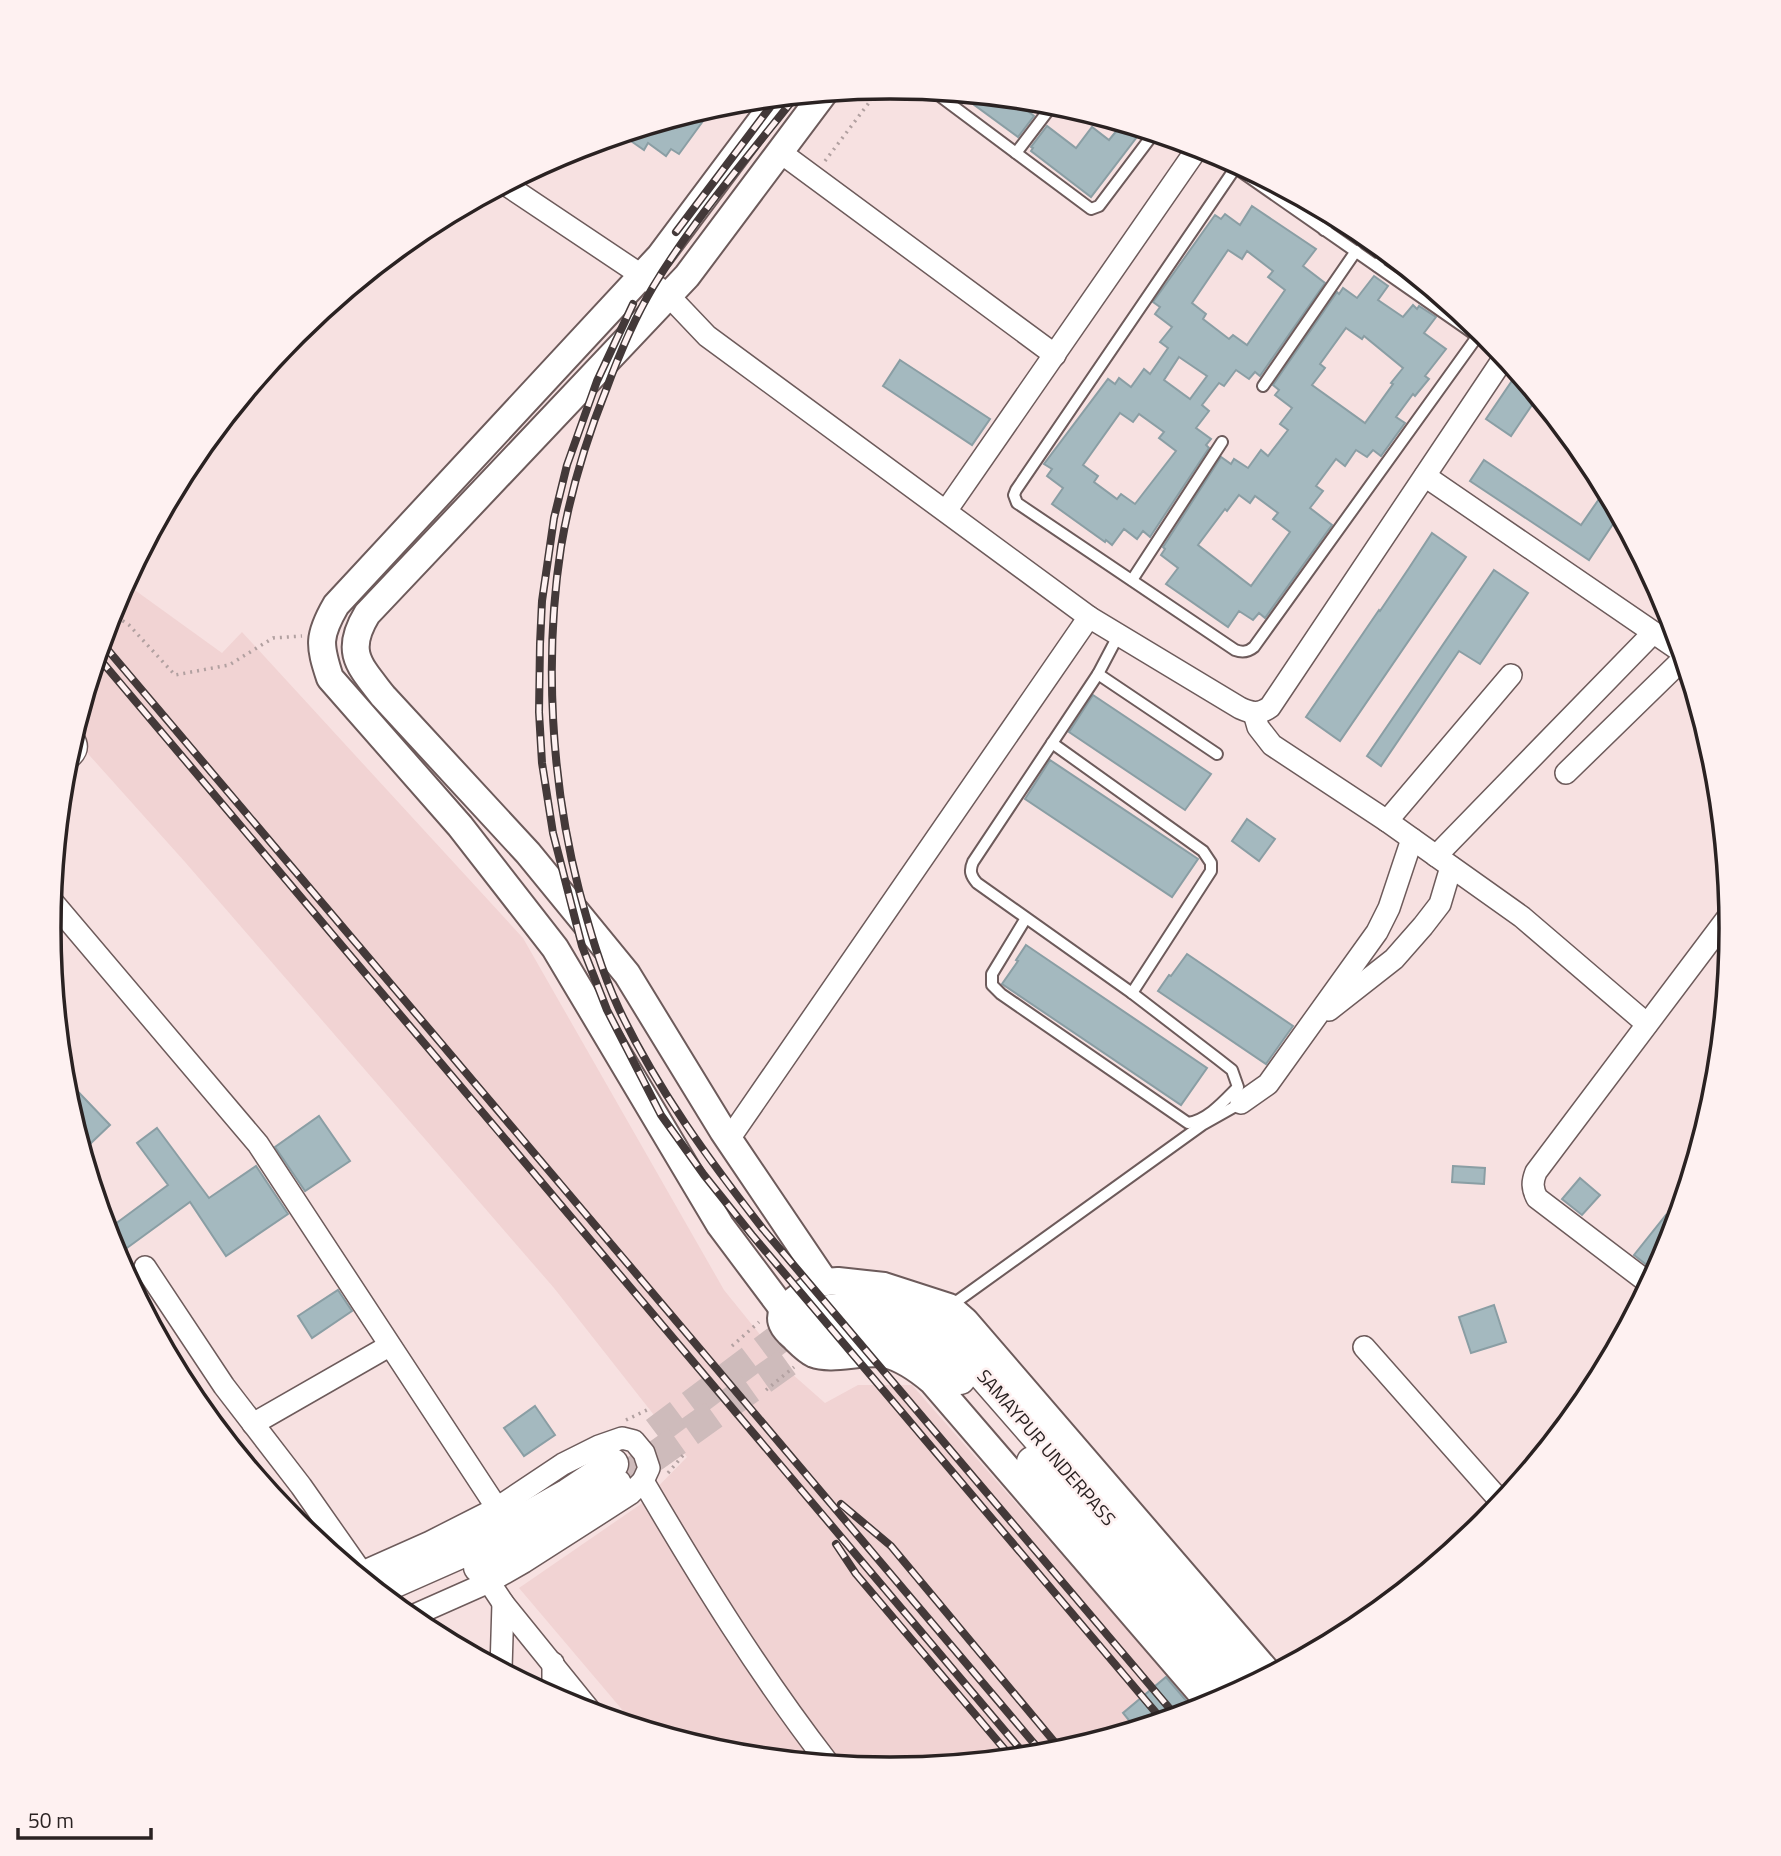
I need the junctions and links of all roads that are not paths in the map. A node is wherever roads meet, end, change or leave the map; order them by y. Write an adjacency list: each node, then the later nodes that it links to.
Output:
1 (947, 101): 7 (lane)
2 (817, 103): 6 (street)
3 (771, 108): 17 (street)
4 (1046, 114): 7 (lane)
5 (1148, 140): 7 (lane)
6 (780, 152): 18 (street); 21 (street)
7 (1016, 153)
8 (1192, 156): 21 (street)
9 (1232, 173): 27 (lane)
10 (514, 190): 17 (street)
11 (1276, 194): 13 (lane)
12 (1328, 224): 13 (lane)
13 (1324, 229): 14 (lane)
14 (1356, 251): 16 (lane); 23 (lane)
15 (1381, 260): 16 (lane)
16 (1377, 266): 19 (lane)
17 (641, 275): 18 (street); 30 (street)
18 (668, 295): 26 (street); 32 (street)
19 (1437, 305)
20 (1475, 340): 27 (lane)
21 (1055, 355): 26 (street)
22 (1499, 365): 25 (street)
23 (1263, 386)
24 (1222, 442): 27 (lane)
25 (1425, 476): 29 (street); 37 (street)
26 (946, 511): 28 (street)
27 (1132, 580)
28 (1089, 617): 31 (street); 51 (street)
29 (1653, 633): 33 (street); 43 (street)
30 (322, 635): 32 (street); 59 (street)
31 (1118, 636): 35 (lane); 37 (street)
32 (355, 641): 51 (street)
33 (1669, 644)
34 (1677, 665): 40 (street)
35 (1098, 674): 38 (lane); 39 (lane)
36 (1511, 676): 41 (street)
37 (1254, 713): 41 (street)
38 (1052, 743): 45 (lane); 47 (lane)
39 (1217, 754)
40 (1566, 773)
41 (1387, 821): 42 (street)
42 (1412, 839): 43 (street); 49 (street)
43 (1444, 861): 48 (street); 49 (street)
44 (62, 912): 60 (street)
45 (1026, 918): 47 (lane); 47 (lane)
46 (1720, 928): 48 (street)
47 (1132, 993)
48 (1647, 1024): 53 (street)
49 (1308, 1026): 50 (street)
50 (1241, 1103): 55 (lane)
51 (729, 1139): 54 (street)
52 (145, 1267): 62 (street)
53 (1642, 1278)
54 (825, 1282): 55 (street); 59 (street)
55 (949, 1307): 75 (street)
56 (788, 1332): 80 (street)
57 (788, 1332): 58 (street)
58 (788, 1332)
59 (789, 1333): 76 (main road, SAMAYPUR UNDERPASS); 78 (main road, SAMAYPUR UNDERPASS)
60 (389, 1346): 62 (street); 65 (street)
61 (1364, 1347): 64 (street)
62 (253, 1424): 66 (street)
63 (633, 1477): 65 (street); 68 (main road); 69 (street); 70 (main road); 81 (street)
64 (1495, 1495)
65 (497, 1508): 67 (street)
66 (349, 1555)
67 (373, 1575)
68 (375, 1576)
69 (489, 1582): 71 (street); 72 (street)
70 (405, 1599)
71 (503, 1604): 73 (street); 74 (street)
72 (422, 1612)
73 (501, 1660)
74 (553, 1663): 77 (street); 79 (street)
75 (1264, 1668)
76 (1247, 1677)
77 (553, 1685)
78 (1225, 1686)
79 (579, 1696)
80 (1203, 1696)
81 (821, 1754)

